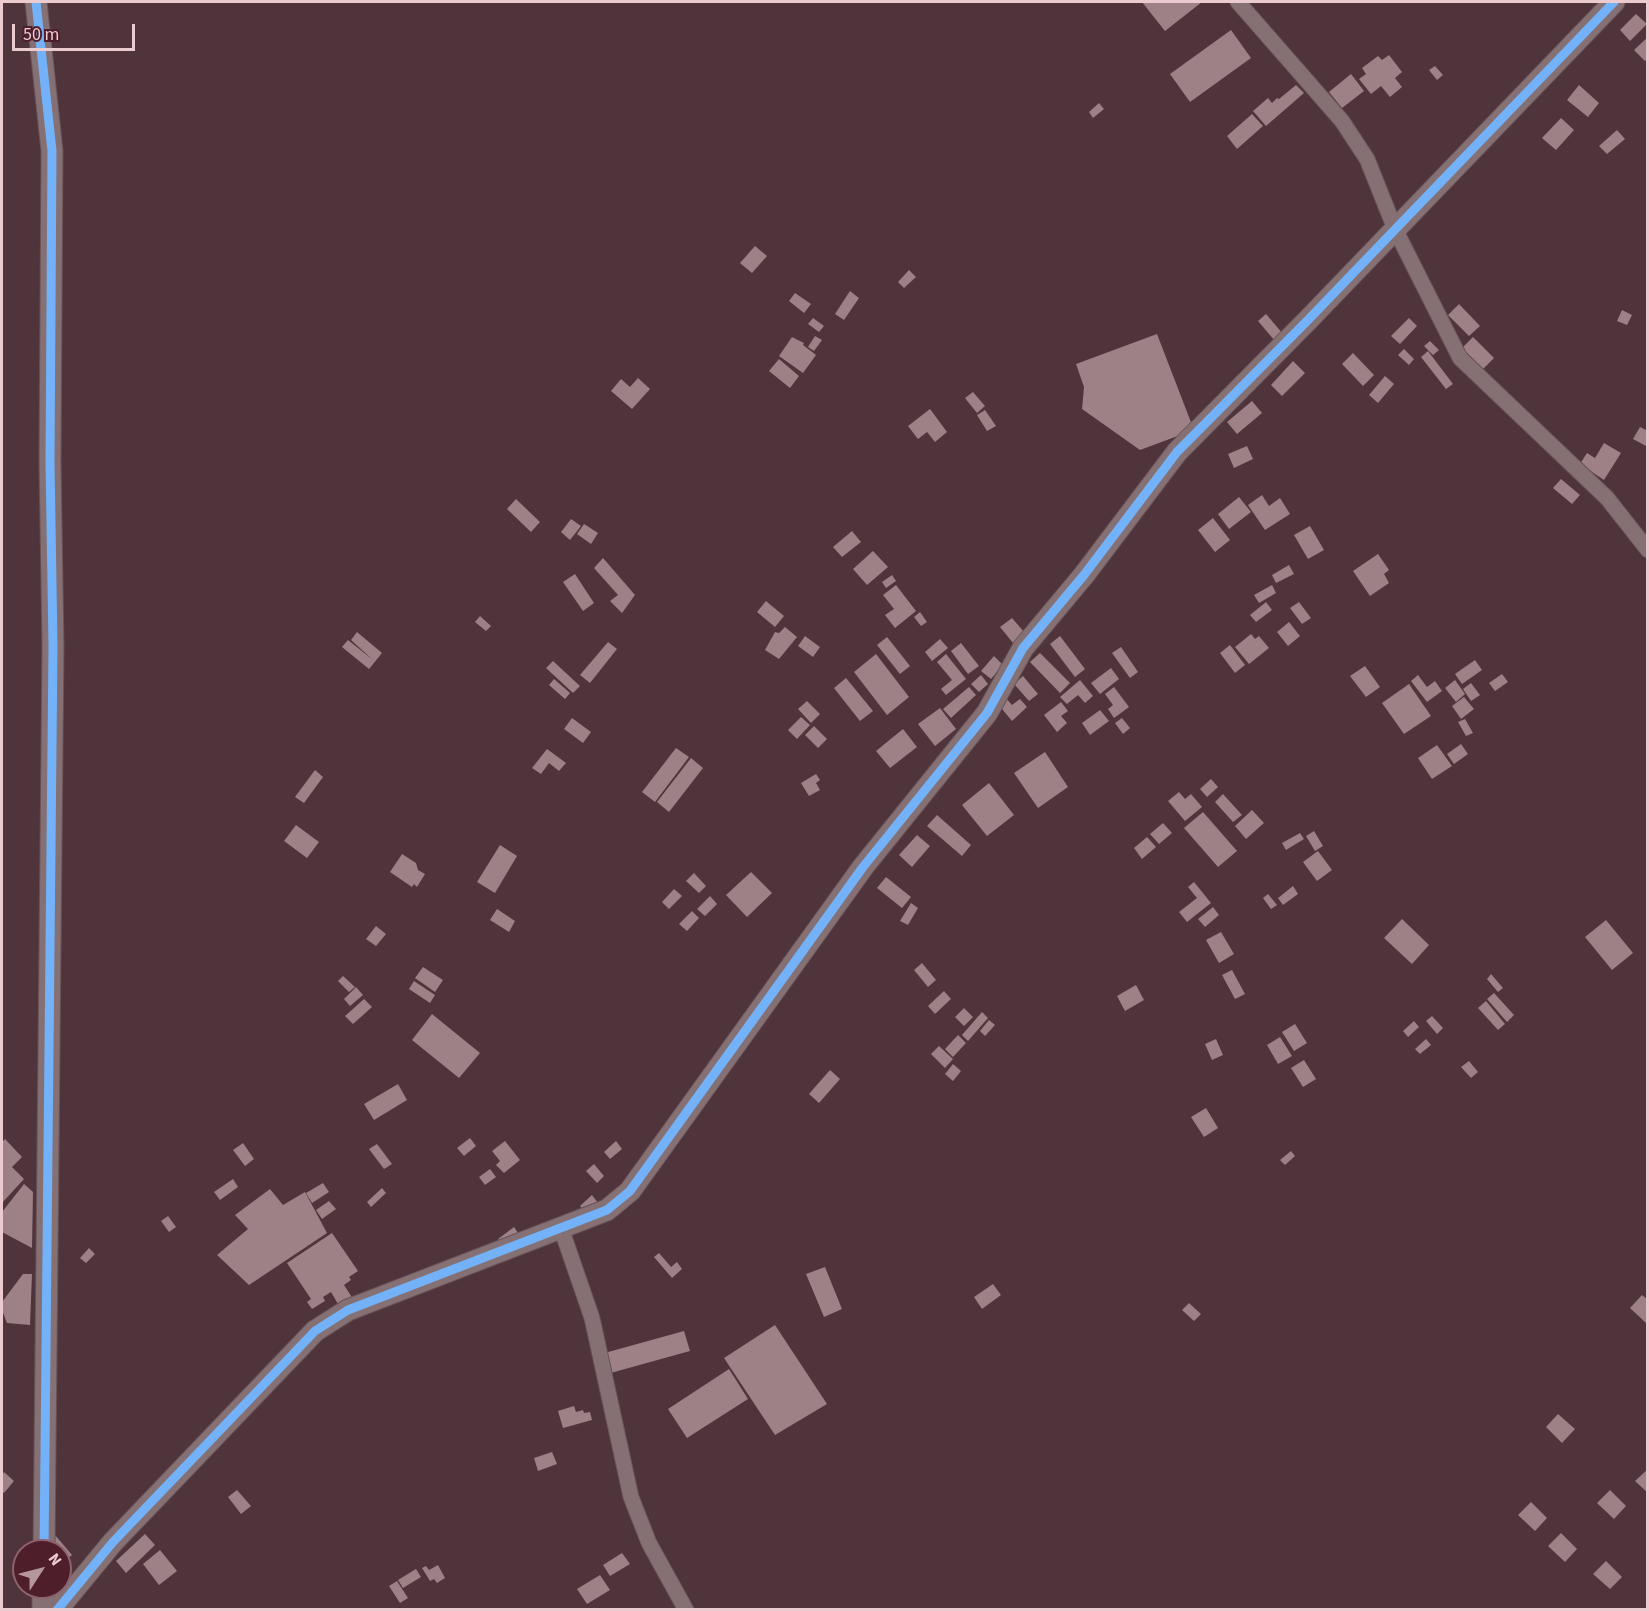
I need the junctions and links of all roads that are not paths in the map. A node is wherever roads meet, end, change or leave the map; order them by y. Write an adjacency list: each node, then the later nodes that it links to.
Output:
1 (36, 2): 7 (street)
2 (1238, 2): 4 (street)
3 (1614, 2): 4 (street)
4 (1395, 229): 5 (street); 6 (street)
5 (1647, 550)
6 (561, 1228): 8 (street); 9 (street)
7 (44, 1539)
8 (57, 1610)
9 (686, 1610)

